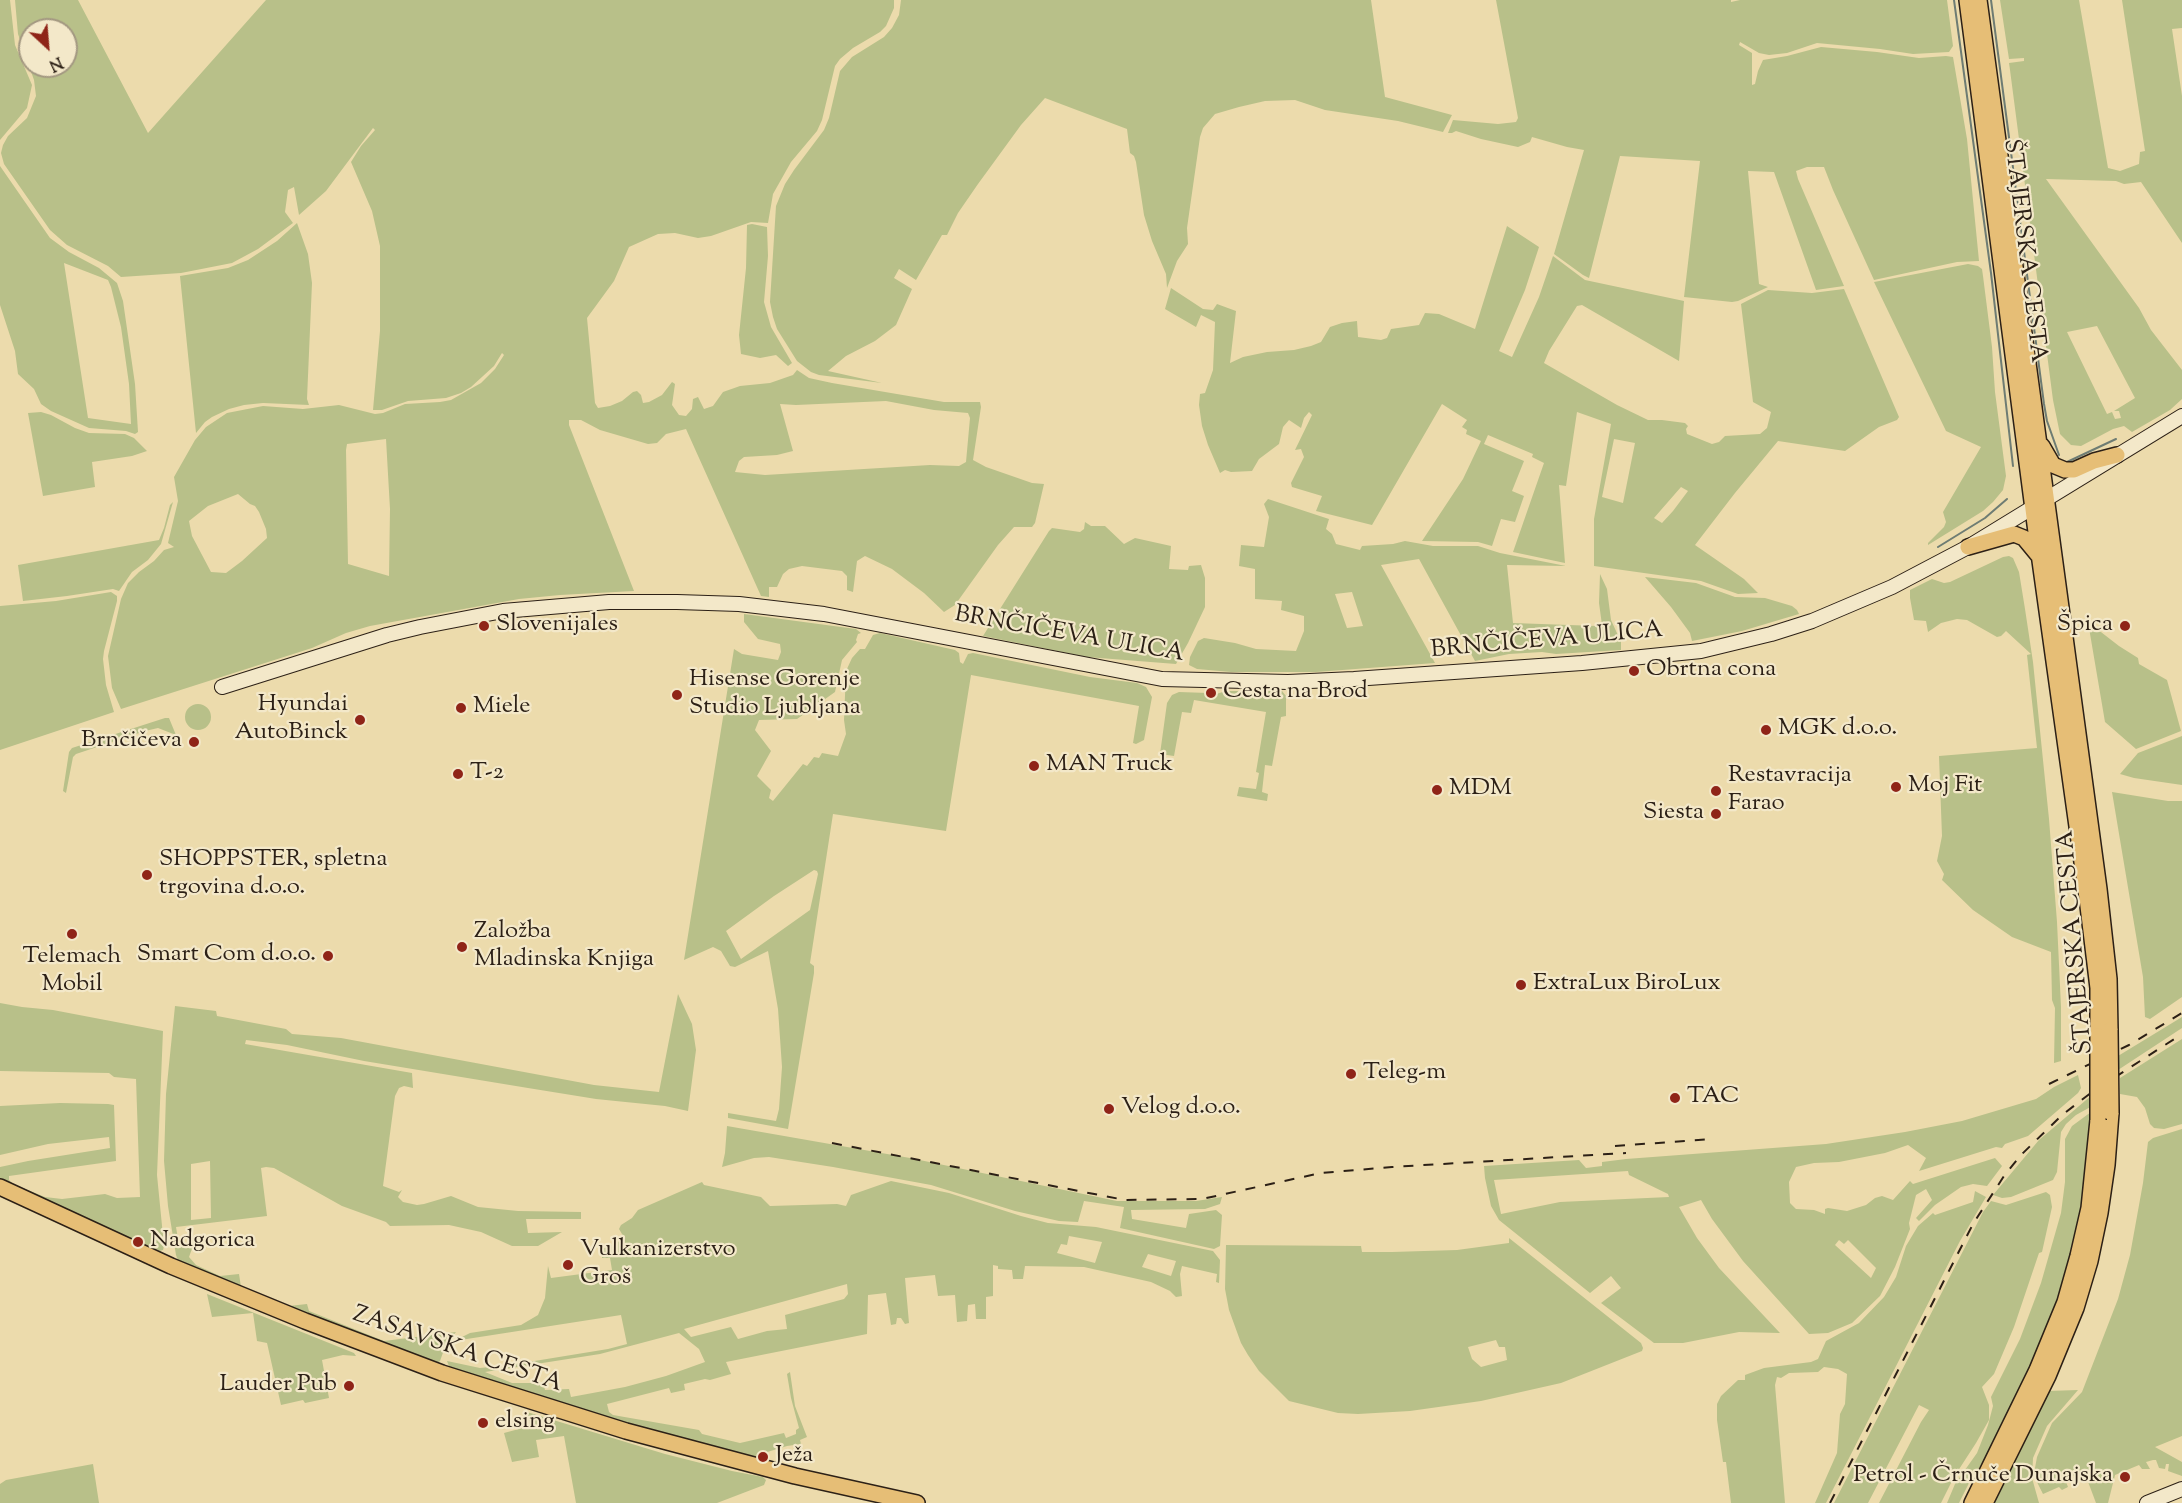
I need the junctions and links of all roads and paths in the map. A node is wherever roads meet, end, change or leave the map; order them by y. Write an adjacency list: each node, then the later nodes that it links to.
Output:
1 (1967, 0): 7 (main road, ŠTAJERSKA CESTA)
2 (1979, 0): 4 (main road, ŠTAJERSKA CESTA)
3 (2182, 416): 5 (street)
4 (2039, 440): 5 (main road); 6 (main road, ŠTAJERSKA CESTA)
5 (2117, 455): 6 (street)
6 (2047, 499): 7 (street); 11 (main road, ŠTAJERSKA CESTA)
7 (2033, 507): 8 (street, BRNČIČEVA ULICA); 9 (main road, ŠTAJERSKA CESTA)
8 (1968, 547): 9 (main road); 10 (street, BRNČIČEVA ULICA)
9 (2040, 559): 11 (main road, ŠTAJERSKA CESTA)
10 (222, 687)
11 (2104, 1033): 14 (main road, ŠTAJERSKA CESTA, bridge)
12 (0, 1187): 15 (main road, ZASAVSKA CESTA)
13 (2182, 1489): 16 (street); 17 (street)
14 (1976, 1501)
15 (917, 1503)
16 (2147, 1503)
17 (2158, 1503)

